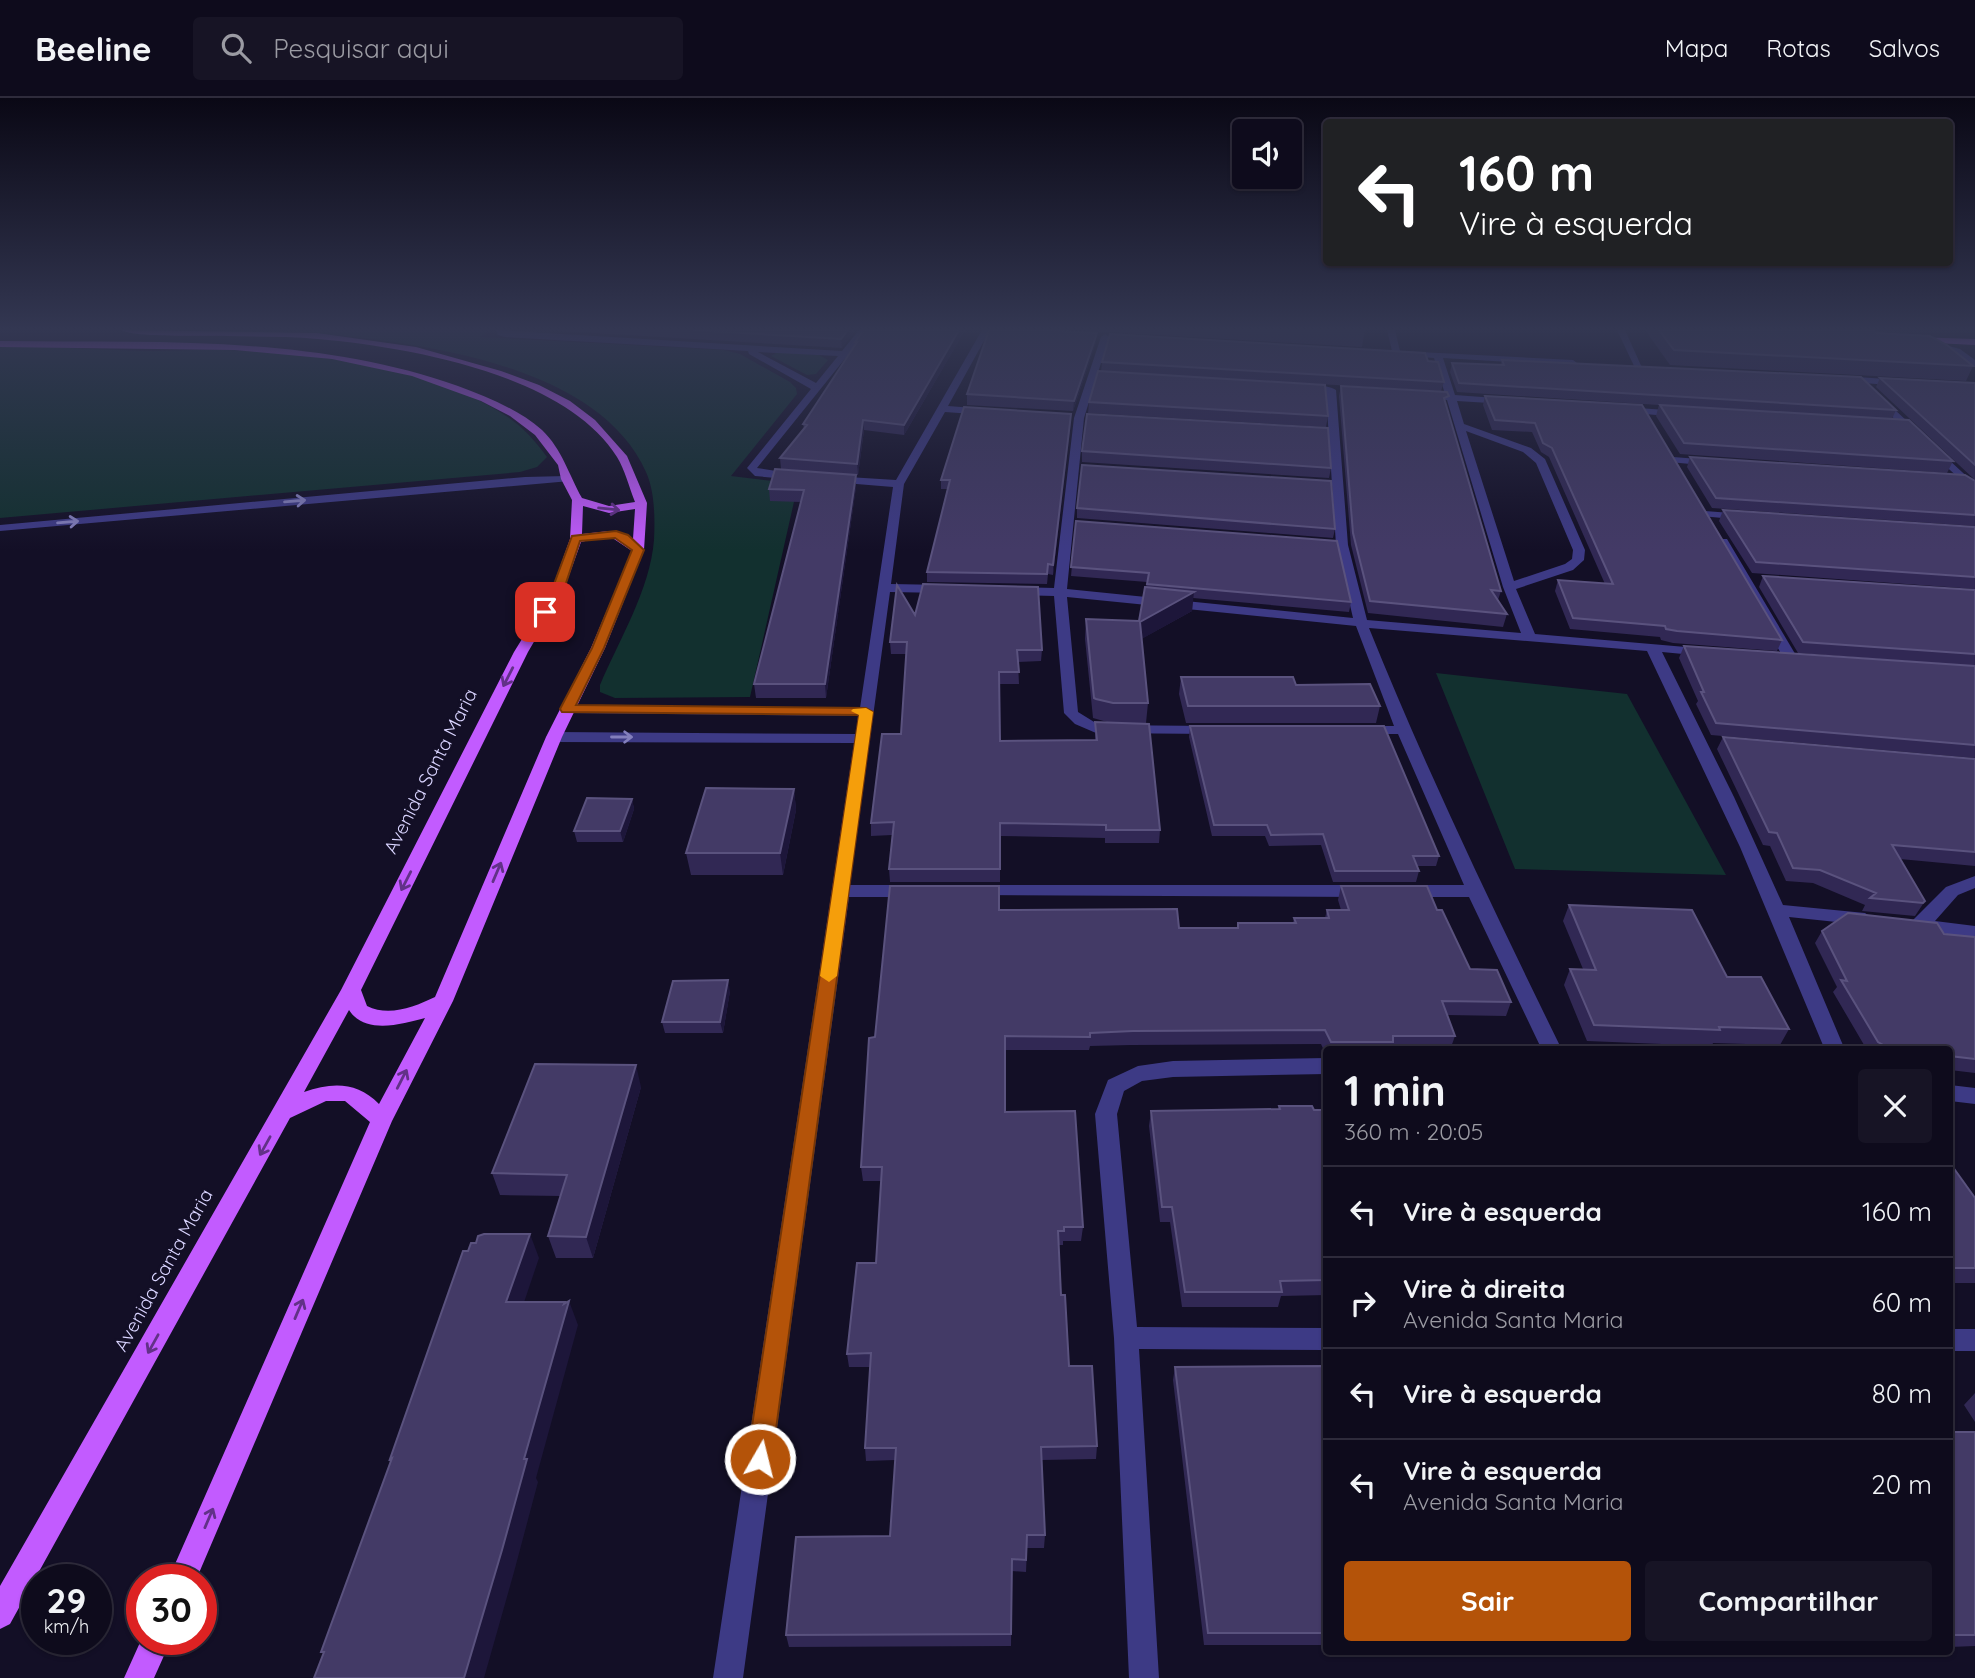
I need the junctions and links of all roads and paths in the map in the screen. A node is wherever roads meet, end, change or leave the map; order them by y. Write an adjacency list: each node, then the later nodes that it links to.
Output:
1 (491, 404): 29 (main road)
2 (568, 404): 37 (main road)
3 (804, 404): 27 (street)
4 (945, 404): 9 (street)
5 (1083, 404): 15 (street)
6 (1332, 404): 22 (street)
7 (1451, 404): 18 (street)
8 (1884, 404): 20 (street)
9 (942, 409): 11 (street); 32 (street)
10 (1606, 409): 12 (street)
11 (997, 412)
12 (1646, 412): 13 (street); 17 (street)
13 (1687, 414)
14 (1065, 417): 15 (street)
15 (1079, 418): 16 (street); 25 (street)
16 (1093, 418)
17 (1653, 424)
18 (1458, 425): 46 (street); 46 (street)
19 (1893, 426): 20 (street)
20 (1906, 426): 31 (street)
21 (1321, 432): 22 (street)
22 (1334, 433): 34 (street)
23 (1666, 448): 24 (street)
24 (1729, 464)
25 (1074, 467): 26 (street); 39 (street)
26 (1088, 468)
27 (802, 477)
28 (816, 478): 32 (street)
29 (566, 479): 36 (main road); 41 (street, one-way to 29)
30 (1951, 479): 31 (street)
31 (1965, 480): 35 (street)
32 (899, 484): 47 (street)
33 (1323, 484): 34 (street)
34 (1337, 485): 44 (street)
35 (1975, 490)
36 (578, 500): 37 (main road, one-way to 37); 42 (main road, Avenida Santa Maria)
37 (640, 503): 45 (main road)
38 (1759, 518): 55 (street)
39 (1068, 523): 40 (street); 50 (street)
40 (1081, 524)
41 (0, 528)
42 (576, 538): 45 (main road); 71 (main road, Avenida Santa Maria, one-way to 71)
43 (1328, 544): 44 (street)
44 (1342, 545): 51 (street)
45 (638, 550): 56 (main road)
46 (1509, 587): 52 (street)
47 (884, 588): 48 (street); 57 (street)
48 (965, 590)
49 (1006, 591): 50 (street)
50 (1060, 592): 51 (street); 58 (street)
51 (1361, 623): 52 (street); 60 (street)
52 (1529, 635): 53 (street)
53 (1653, 649): 54 (street); 68 (street)
54 (1721, 653)
55 (1789, 657)
56 (567, 709): 57 (street); 61 (main road)
57 (866, 712): 62 (street)
58 (1222, 730)
59 (1348, 730): 60 (street)
60 (1403, 730): 67 (street)
61 (554, 737): 62 (street, one-way to 62); 72 (main road, one-way to 61)
62 (862, 739): 64 (street)
63 (1975, 882): 69 (street)
64 (840, 891): 65 (street); 88 (street)
65 (923, 891)
66 (965, 891): 67 (street)
67 (1475, 891): 73 (street)
68 (1778, 910): 69 (street); 74 (street)
69 (1921, 925): 70 (street)
70 (1975, 932)
71 (351, 990): 72 (main road); 78 (main road, Avenida Santa Maria)
72 (443, 1001): 79 (main road, one-way to 72)
73 (1550, 1046)
74 (1833, 1046)
75 (1323, 1066): 80 (street)
76 (1953, 1093): 77 (street)
77 (1975, 1096)
78 (284, 1112): 79 (main road); 85 (main road, Avenida Santa Maria, one-way to 85)
79 (381, 1121): 84 (main road, one-way to 79)
80 (1126, 1338): 81 (street); 89 (street)
81 (1323, 1339)
82 (1953, 1340): 83 (street)
83 (1975, 1340)
84 (188, 1564)
85 (0, 1614)
86 (149, 1655): 87 (main road)
87 (139, 1678)
88 (728, 1678)
89 (1144, 1678)

